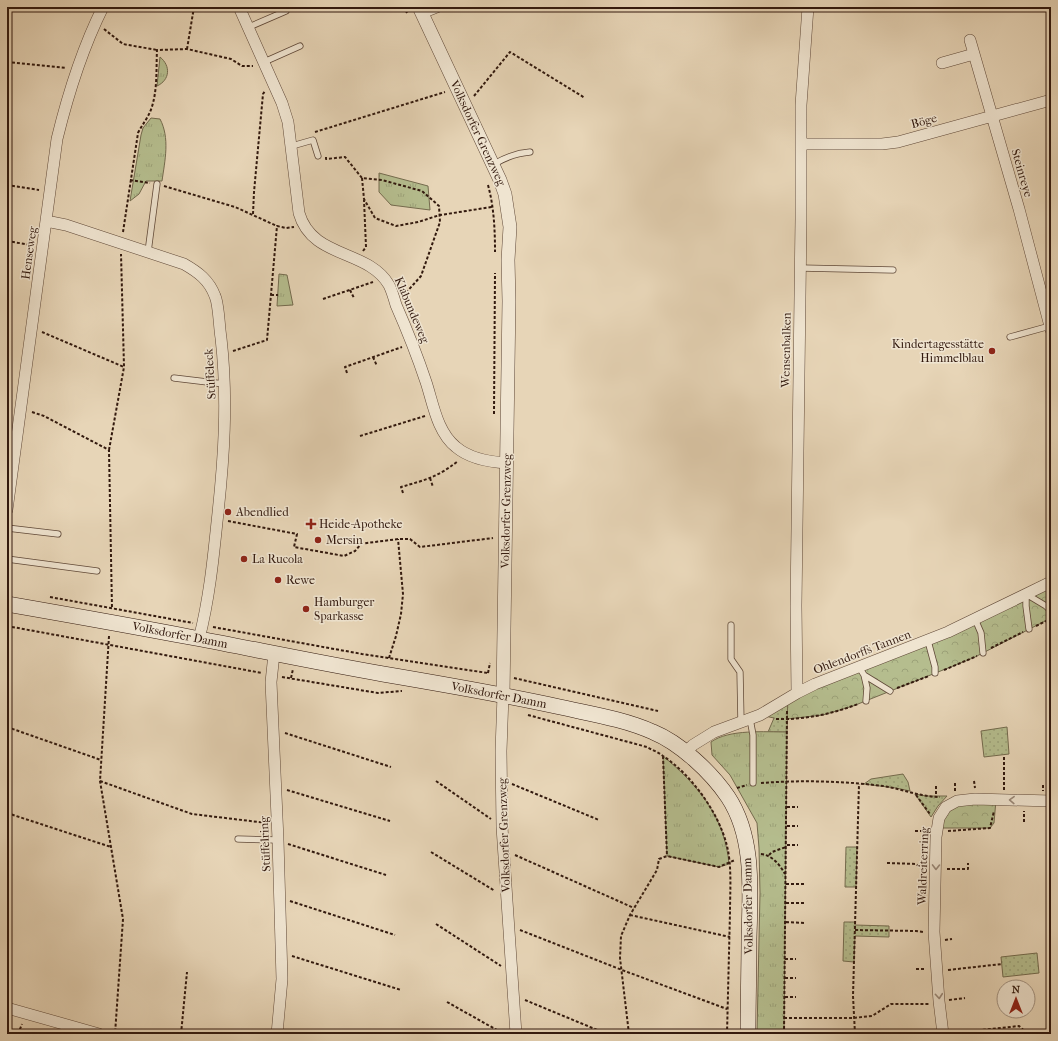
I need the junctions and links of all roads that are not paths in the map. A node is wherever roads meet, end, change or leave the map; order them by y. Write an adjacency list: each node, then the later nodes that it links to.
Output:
1 (103, 7): 21 (street, Henseweg)
2 (239, 7): 7 (street, Klabundeweg)
3 (437, 7): 5 (street)
4 (808, 7): 15 (street, Wensenbalken)
5 (421, 10): 19 (street, Volksdorfer Grenzweg)
6 (286, 11): 7 (lane)
7 (249, 27): 11 (street, Klabundeweg)
8 (970, 40): 10 (street, Steinreye)
9 (300, 46): 11 (lane)
10 (974, 54): 12 (street); 14 (street, Steinreye)
11 (264, 62): 16 (street, Klabundeweg)
12 (942, 63)
13 (1051, 100): 14 (street, Böge)
14 (992, 117): 15 (street, Böge); 25 (street, Steinreye)
15 (801, 144): 23 (street, Wensenbalken)
16 (292, 146): 18 (lane); 30 (street, Klabundeweg)
17 (530, 152): 19 (lane)
18 (318, 156)
19 (494, 164): 30 (street, Volksdorfer Grenzweg)
20 (157, 184): 22 (lane)
21 (46, 221): 22 (street, Stüffeleck); 31 (street, Henseweg)
22 (148, 252): 29 (street, Stüffeleck)
23 (801, 268): 24 (lane); 50 (street, Wensenbalken)
24 (893, 270)
25 (1047, 298): 26 (street, Steinreye)
26 (1050, 328): 27 (lane)
27 (1010, 338)
28 (174, 378): 29 (lane)
29 (224, 384): 43 (street, Stüffeleck)
30 (507, 463): 51 (street, Volksdorfer Grenzweg)
31 (7, 510)
32 (7, 528): 33 (lane)
33 (58, 534)
34 (7, 559): 35 (lane)
35 (97, 571)
36 (1051, 582): 37 (street, Ohlendorffs Tannen)
37 (1026, 594): 39 (lane); 40 (street, Ohlendorffs Tannen); 42 (lane)
38 (7, 604): 43 (main road, Volksdorfer Damm)
39 (1051, 612)
40 (975, 619): 44 (street, Ohlendorffs Tannen); 45 (lane)
41 (731, 625): 53 (lane)
42 (1029, 630)
43 (201, 632): 46 (main road, Volksdorfer Damm)
44 (928, 641): 47 (street, Ohlendorffs Tannen); 48 (lane)
45 (983, 653)
46 (274, 654): 51 (main road, Volksdorfer Damm); 58 (street, Stüffelring)
47 (862, 671): 49 (lane); 50 (street, Ohlendorffs Tannen); 52 (lane)
48 (935, 673)
49 (890, 691)
50 (798, 693): 53 (street, Ohlendorffs Tannen)
51 (503, 695): 54 (main road, Volksdorfer Damm); 62 (street, Volksdorfer Grenzweg)
52 (866, 701)
53 (745, 721): 54 (street, Ohlendorffs Tannen); 55 (lane)
54 (686, 752): 63 (main road, Volksdorfer Damm)
55 (753, 783)
56 (1050, 801): 64 (street, Waldreiterring, one-way to 64)
57 (238, 839): 58 (lane)
58 (278, 840): 61 (street, Stüffelring)
59 (7, 1008): 60 (street)
60 (99, 1034)
61 (277, 1034)
62 (516, 1034)
63 (748, 1034)
64 (943, 1034)

